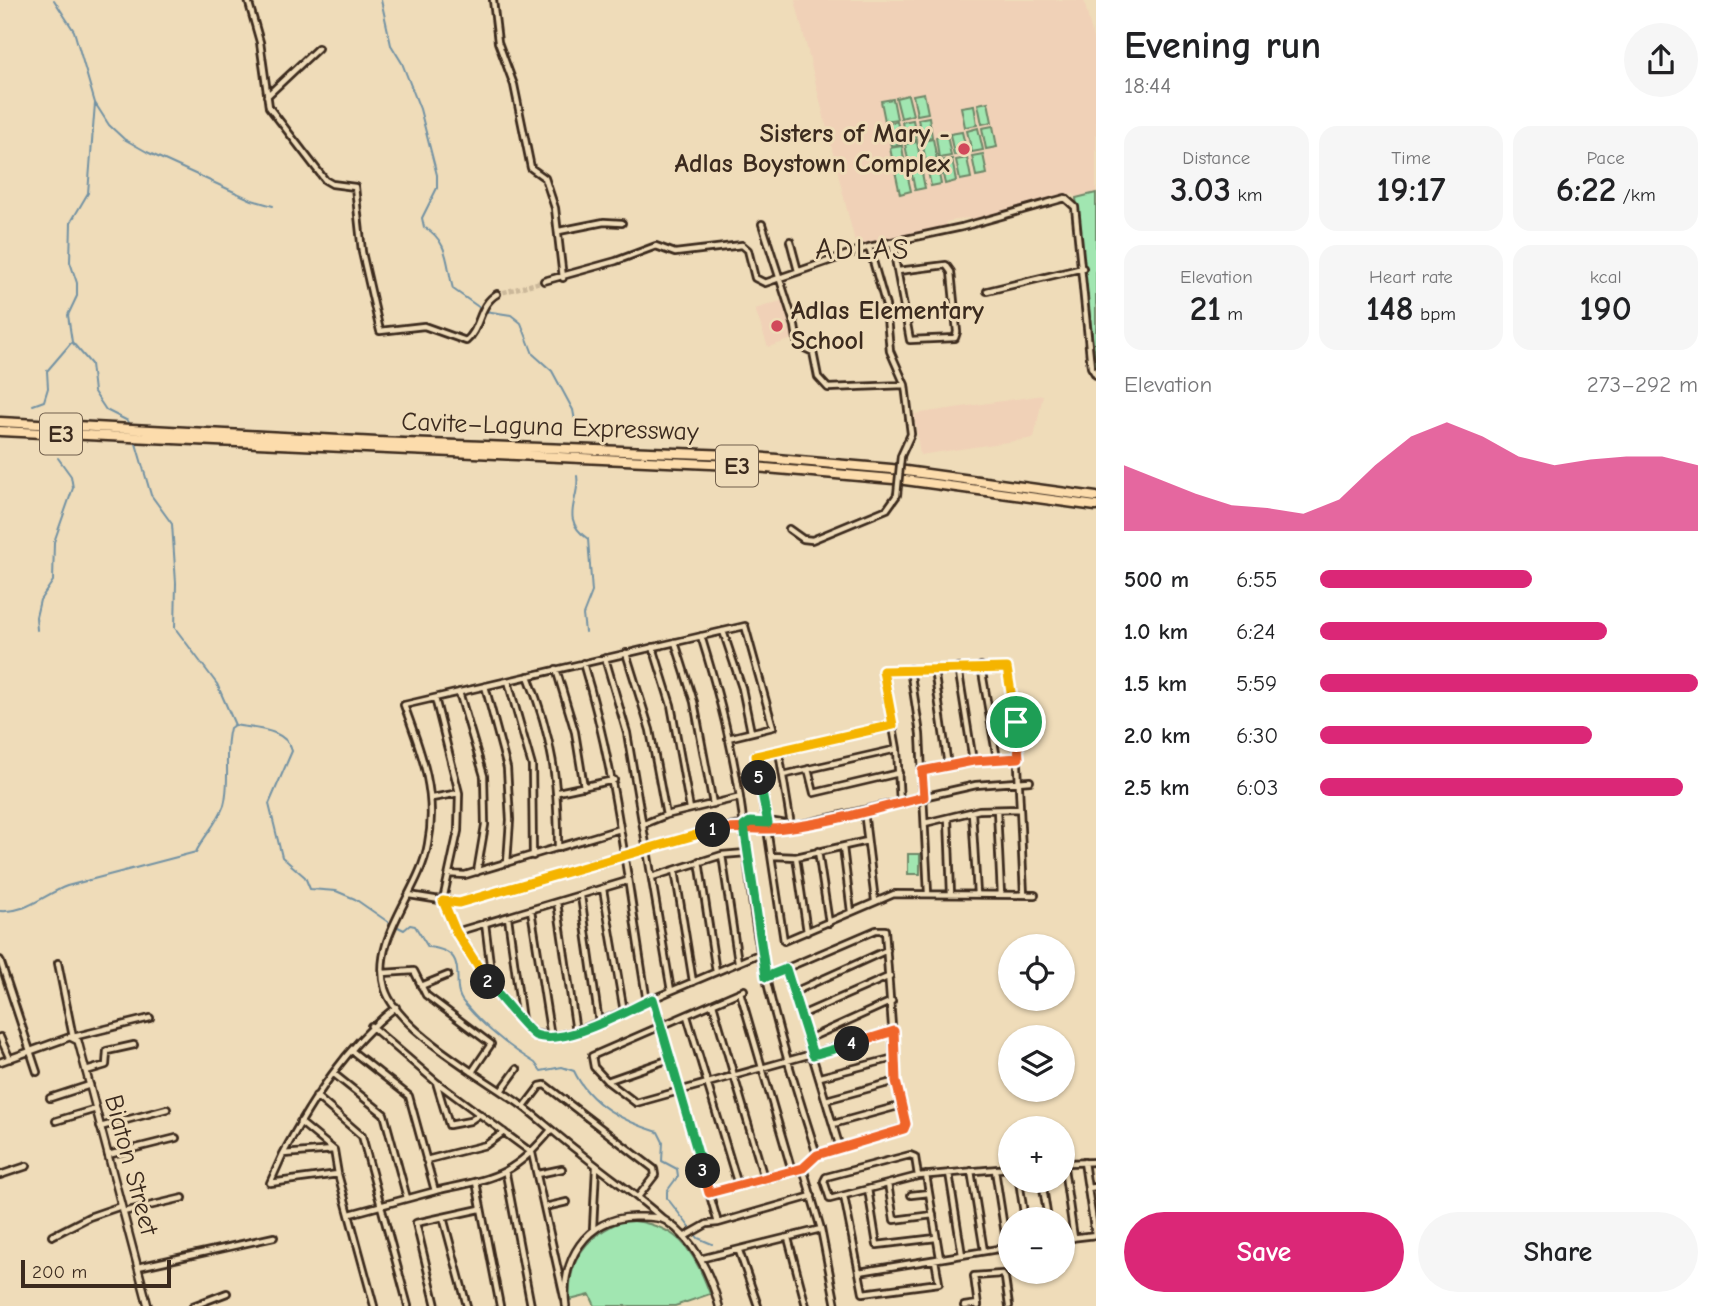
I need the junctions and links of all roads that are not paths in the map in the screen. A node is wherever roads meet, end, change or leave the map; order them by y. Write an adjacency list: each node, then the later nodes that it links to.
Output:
1 (248, 0): 4 (street)
2 (493, 0): 7 (street)
3 (318, 48): 4 (street)
4 (266, 97): 18 (street)
5 (622, 223): 7 (street)
6 (762, 224): 15 (street)
7 (559, 231): 14 (street)
8 (790, 242): 12 (street)
9 (892, 242): 10 (street); 11 (street); 13 (street)
10 (869, 247): 12 (street); 20 (street)
11 (1083, 268): 17 (street); 19 (street)
12 (798, 271): 15 (street)
13 (898, 271): 13 (street)
14 (564, 278): 15 (street); 16 (street)
15 (777, 279): 20 (street)
16 (544, 281)
17 (987, 291)
18 (498, 294)
19 (1096, 375)
20 (905, 385): 27 (street, bridge)
21 (0, 422): 23 (highway, Cavite–Laguna Expressway / E3)
22 (0, 431): 23 (highway, Cavite–Laguna Expressway / E3)
23 (121, 433): 24 (highway, Cavite–Laguna Expressway / E3)
24 (377, 446): 25 (highway, Cavite–Laguna Expressway / E3); 26 (highway, Cavite–Laguna Expressway / E3)
25 (1096, 497)
26 (1096, 506)
27 (789, 528)
28 (723, 631): 29 (street); 46 (street); 46 (street)
29 (701, 636): 30 (street); 47 (street)
30 (675, 642): 31 (street); 68 (street)
31 (653, 647): 32 (street); 69 (street)
32 (626, 653): 33 (street); 74 (street)
33 (605, 658): 34 (street); 77 (street)
34 (583, 663): 38 (street); 58 (street)
35 (981, 666): 36 (street); 50 (street); 51 (street)
36 (958, 667): 37 (street); 52 (street)
37 (934, 668): 39 (street); 53 (street)
38 (556, 669): 40 (street); 61 (street)
39 (910, 669): 45 (street); 55 (street)
40 (528, 676): 41 (street); 62 (street)
41 (508, 681): 42 (street); 89 (street)
42 (485, 686): 43 (street); 94 (street)
43 (459, 692): 44 (street); 96 (street)
44 (435, 697): 63 (street); 65 (street)
45 (893, 725): 48 (street); 49 (street)
46 (751, 732): 47 (street)
47 (728, 738): 66 (street)
48 (897, 749): 54 (street); 56 (street)
49 (779, 752): 57 (street); 78 (street)
50 (1019, 758): 51 (street); 60 (street)
51 (997, 759): 52 (street)
52 (973, 761): 53 (street)
53 (948, 766): 55 (street)
54 (808, 769): 56 (street); 57 (street)
55 (922, 771): 64 (street)
56 (899, 773): 67 (street)
57 (783, 775): 80 (street)
58 (614, 780): 61 (street); 81 (street)
59 (1030, 781): 60 (street)
60 (1019, 783): 64 (street); 70 (street)
61 (584, 787): 62 (street)
62 (558, 792): 84 (street)
63 (459, 793): 65 (street); 97 (street)
64 (924, 797): 67 (street); 76 (street)
65 (432, 798): 104 (street)
66 (738, 798): 68 (street); 79 (street)
67 (900, 803): 72 (street)
68 (713, 804): 69 (street)
69 (690, 809): 74 (street)
70 (1020, 809): 71 (street); 106 (street)
71 (997, 810): 73 (street); 105 (street)
72 (864, 811): 80 (street); 82 (street)
73 (972, 812): 75 (street); 103 (street)
74 (666, 815): 77 (street)
75 (948, 817): 76 (street); 102 (street)
76 (925, 823): 101 (street)
77 (644, 824): 85 (street)
78 (768, 825): 79 (street); 80 (street); 91 (street)
79 (744, 826): 85 (street); 87 (street)
80 (791, 826)
81 (620, 829): 84 (street); 90 (street)
82 (867, 841): 83 (street); 110 (street)
83 (844, 847): 86 (street); 113 (street)
84 (558, 848): 89 (street)
85 (648, 850): 90 (street); 98 (street)
86 (818, 851): 92 (street); 116 (street)
87 (746, 853): 88 (street); 120 (street)
88 (722, 855): 93 (street); 123 (street)
89 (533, 856): 94 (street)
90 (623, 856): 99 (street); 109 (street)
91 (772, 856): 92 (street); 118 (street)
92 (796, 857): 118 (street)
93 (699, 861): 95 (street); 125 (street)
94 (507, 863): 96 (street)
95 (675, 870): 98 (street); 130 (street)
96 (477, 872): 97 (street)
97 (449, 874): 109 (street)
98 (652, 877): 133 (street)
99 (626, 881): 100 (street); 135 (street)
100 (603, 889): 108 (street); 139 (street)
101 (928, 893): 102 (street); 110 (street)
102 (951, 894): 103 (street)
103 (977, 894): 105 (street)
104 (409, 895): 109 (street); 126 (street)
105 (1001, 895): 106 (street)
106 (1024, 895): 107 (street)
107 (1035, 895)
108 (581, 896): 111 (street); 144 (street)
109 (443, 901): 117 (street)
110 (875, 901): 113 (street)
111 (557, 902): 112 (street); 148 (street)
112 (531, 910): 114 (street); 151 (street)
113 (851, 912): 116 (street)
114 (508, 916): 115 (street); 143 (street)
115 (485, 923): 117 (street); 132 (street)
116 (829, 923): 118 (street)
117 (456, 932): 132 (street)
118 (807, 932)
119 (887, 950): 124 (street); 128 (street); 134 (street)
120 (761, 953): 123 (street); 129 (street)
121 (0, 960): 154 (street)
122 (58, 962): 150 (street)
123 (738, 962): 125 (street)
124 (786, 969): 129 (street); 134 (street)
125 (716, 972): 130 (street)
126 (383, 973): 131 (street); 138 (street)
127 (448, 975): 131 (street)
128 (890, 976): 136 (street); 140 (street)
129 (766, 977): 160 (street)
130 (693, 982): 133 (street)
131 (421, 986): 166 (street)
132 (494, 991): 143 (street)
133 (671, 991): 135 (street)
134 (794, 992): 140 (street)
135 (650, 1000): 139 (street); 146 (street)
136 (892, 1002): 147 (street); 152 (street)
137 (713, 1004): 141 (street); 162 (street); 168 (street)
138 (396, 1007): 145 (street); 166 (street)
139 (624, 1012): 144 (street)
140 (801, 1015): 152 (street)
141 (687, 1016): 146 (street); 173 (street)
142 (150, 1017): 150 (street)
143 (523, 1021): 151 (street)
144 (599, 1023): 148 (street)
145 (371, 1027): 155 (street); 172 (street)
146 (661, 1028): 159 (street); 170 (street)
147 (894, 1031): 156 (street); 157 (street)
148 (576, 1032): 151 (street)
149 (0, 1037): 158 (street)
150 (73, 1037): 154 (street); 164 (street, Biaton Street)
151 (552, 1037)
152 (808, 1039): 156 (street)
153 (134, 1045): 164 (street)
154 (30, 1051): 158 (street); 165 (street)
155 (352, 1051): 167 (street); 198 (street)
156 (813, 1055): 160 (street); 169 (street)
157 (894, 1058): 169 (street); 171 (street)
158 (9, 1059): 161 (street)
159 (670, 1059): 170 (street); 176 (street)
160 (787, 1061): 162 (street); 196 (street)
161 (0, 1062)
162 (762, 1068): 168 (street); 208 (street)
163 (517, 1069): 175 (street)
164 (86, 1071): 174 (street, Biaton Street)
165 (37, 1072)
166 (472, 1072): 175 (street)
167 (334, 1074): 177 (street); 232 (street)
168 (734, 1076): 173 (street); 217 (street)
169 (820, 1077): 179 (street)
170 (607, 1081): 176 (street)
171 (896, 1081): 179 (street); 180 (street)
172 (436, 1082): 184 (street); 184 (street)
173 (707, 1082): 176 (street); 220 (street)
174 (90, 1085): 178 (street); 182 (street, Biaton Street)
175 (501, 1091): 181 (street)
176 (679, 1091): 225 (street)
177 (316, 1096): 186 (street); 234 (street)
178 (50, 1098)
179 (826, 1100): 187 (street)
180 (902, 1105): 187 (street); 192 (street)
181 (524, 1107): 189 (street); 230 (street)
182 (96, 1109): 185 (street); 188 (street, Biaton Street)
183 (167, 1109): 188 (street)
184 (480, 1114): 190 (street)
185 (56, 1121)
186 (300, 1122): 193 (street); 195 (street)
187 (833, 1124): 192 (street)
188 (100, 1126): 197 (street, Biaton Street)
189 (551, 1130): 194 (street); 202 (street)
190 (504, 1132): 194 (street); 198 (street)
191 (176, 1138): 197 (street)
192 (840, 1148): 196 (street)
193 (334, 1150): 195 (street); 211 (street)
194 (532, 1153): 212 (street); 213 (street)
195 (283, 1154): 211 (street)
196 (817, 1155): 204 (street)
197 (107, 1156): 237 (street, Biaton Street)
198 (426, 1160): 224 (street)
199 (1096, 1161): 200 (street)
200 (1084, 1162): 201 (street); 222 (street)
201 (1075, 1163)
202 (596, 1166): 230 (street); 245 (street)
203 (27, 1167): 214 (street)
204 (803, 1168): 208 (street); 228 (street)
205 (562, 1170): 213 (street)
206 (995, 1170): 207 (street); 209 (street); 236 (street)
207 (998, 1170)
208 (792, 1171): 217 (street)
209 (971, 1171): 210 (street); 256 (street)
210 (949, 1173): 215 (street); 257 (street)
211 (338, 1174): 240 (street)
212 (506, 1174): 218 (street); 272 (street)
213 (538, 1174): 235 (street)
214 (0, 1175)
215 (926, 1175): 216 (street); 226 (street)
216 (918, 1176): 219 (street); 229 (street)
217 (764, 1178): 220 (street)
218 (476, 1182): 224 (street); 238 (street)
219 (888, 1184): 223 (street); 241 (street)
220 (738, 1185): 225 (street)
221 (1096, 1187): 222 (street)
222 (1088, 1188): 239 (street)
223 (868, 1189): 229 (street); 252 (street)
224 (435, 1191): 232 (street)
225 (709, 1193): 244 (street)
226 (929, 1193): 227 (street); 241 (street)
227 (911, 1195)
228 (812, 1196): 244 (street); 246 (street)
229 (844, 1196): 261 (street)
230 (638, 1197): 243 (street)
231 (183, 1198): 237 (street)
232 (407, 1198): 234 (street)
233 (567, 1202): 235 (street)
234 (380, 1205): 240 (street); 268 (street)
235 (545, 1207): 263 (street)
236 (1001, 1207)
237 (122, 1209): 248 (street); 260 (street, Biaton Street)
238 (480, 1209): 242 (street); 271 (street)
239 (1094, 1210): 247 (street)
240 (350, 1214): 267 (street)
241 (933, 1215): 252 (street)
242 (443, 1217): 269 (street); 270 (street)
243 (664, 1220): 245 (street); 249 (street)
244 (718, 1223): 249 (street)
245 (593, 1228): 263 (street)
246 (821, 1230): 251 (street); 276 (street)
247 (1096, 1235): 253 (street)
248 (52, 1236)
249 (687, 1236): 258 (street)
250 (274, 1237): 260 (street)
251 (788, 1238): 255 (street); 275 (street)
252 (936, 1238): 259 (street)
253 (1075, 1238)
254 (998, 1249): 256 (street)
255 (739, 1251): 258 (street); 274 (street)
256 (984, 1251): 257 (street)
257 (962, 1255): 259 (street)
258 (700, 1259): 273 (street)
259 (938, 1259): 261 (street); 261 (street)
260 (138, 1267): 265 (street, Biaton Street)
261 (859, 1272)
262 (226, 1293): 266 (street)
263 (565, 1304)
264 (978, 1305): 277 (street); 278 (street)
265 (148, 1306)
266 (192, 1306)
267 (374, 1306)
268 (408, 1306)
269 (436, 1306)
270 (467, 1306)
271 (500, 1306)
272 (531, 1306)
273 (719, 1306)
274 (758, 1306)
275 (806, 1306)
276 (836, 1306)
277 (964, 1306)
278 (1009, 1306)

